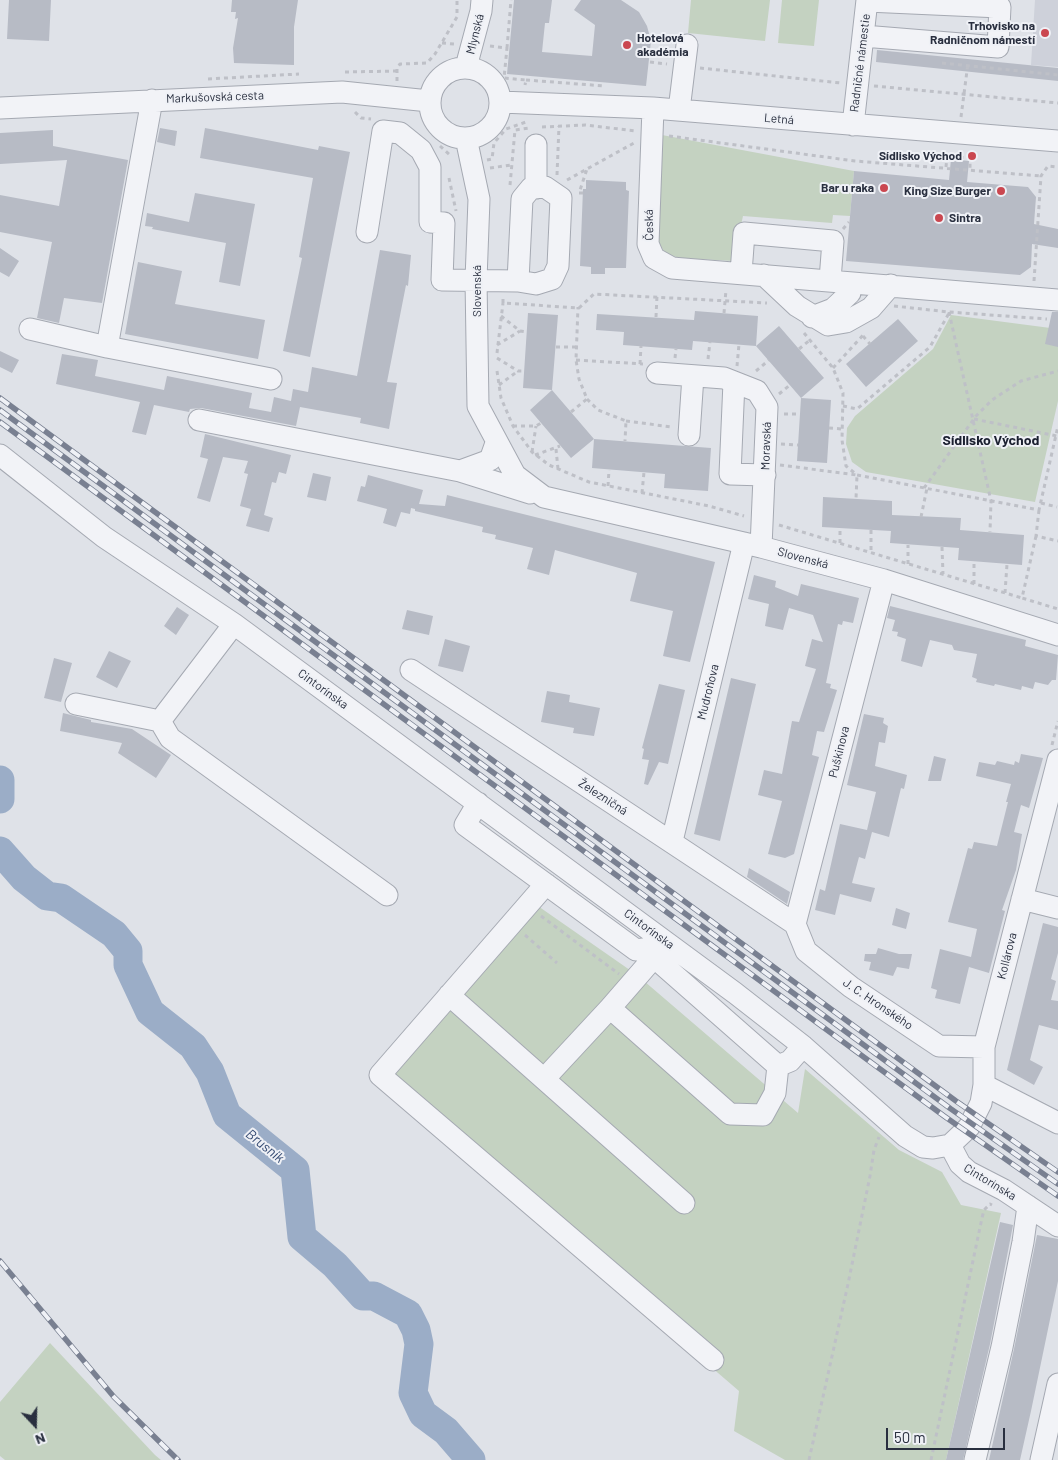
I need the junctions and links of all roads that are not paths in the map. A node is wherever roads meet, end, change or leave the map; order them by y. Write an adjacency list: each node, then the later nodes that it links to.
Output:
1 (482, 0): 5 (street, Mlynská)
2 (867, 0): 3 (street, Radničné námestie); 3 (street)
3 (863, 36): 14 (street, Radničné námestie)
4 (687, 44): 13 (street)
5 (466, 67): 8 (street); 9 (street)
6 (0, 93): 10 (street)
7 (152, 100): 8 (street, Markušovská cesta); 10 (street, Markušovská cesta); 30 (street)
8 (430, 101): 15 (street)
9 (500, 102): 12 (street, Letná); 15 (street)
10 (26, 107): 11 (street, Markušovská cesta)
11 (0, 108)
12 (653, 108): 13 (street, Letná); 20 (street, Česká)
13 (679, 110): 14 (street, Letná)
14 (853, 125): 16 (street, Letná)
15 (466, 138): 22 (street, Slovenská)
16 (1058, 141)
17 (536, 145): 18 (street)
18 (536, 188): 23 (street); 23 (street)
19 (368, 232): 22 (street)
20 (741, 273): 21 (street, Česká); 24 (street)
21 (764, 275): 24 (street, Česká); 28 (street)
22 (476, 280): 23 (street); 37 (street, Slovenská)
23 (518, 280)
24 (830, 280): 25 (street, Česká)
25 (892, 285): 27 (street, Česká); 28 (street)
26 (850, 293): 28 (street)
27 (1057, 310)
28 (812, 317)
29 (30, 329): 30 (street)
30 (108, 347): 33 (street)
31 (648, 368): 32 (street, Moravská)
32 (693, 376): 34 (street, Moravská); 36 (street)
33 (271, 380)
34 (734, 382): 39 (street, Moravská); 39 (street)
35 (199, 420): 40 (street, Slovenská)
36 (689, 435)
37 (496, 443): 40 (street); 41 (street, Slovenská)
38 (0, 455): 44 (street, Cintorínska)
39 (770, 470): 42 (street, Moravská)
40 (460, 471): 41 (street, Slovenská)
41 (544, 497): 42 (street, Slovenská)
42 (753, 545): 43 (street, Slovenská); 51 (street, Mudroňova)
43 (884, 580): 45 (street, Slovenská); 56 (street, Puškinova)
44 (234, 624): 48 (street); 50 (street, Cintorínska)
45 (1058, 635)
46 (411, 670): 51 (street, Železničná)
47 (76, 704): 48 (street)
48 (160, 721): 53 (street)
49 (1058, 760): 54 (street, Kollárova)
50 (478, 803): 52 (street); 57 (street, Cintorínska)
51 (672, 841): 56 (street, Železničná)
52 (546, 884): 57 (street); 58 (street)
53 (387, 895)
54 (1022, 899): 55 (street); 61 (street, Kollárova)
55 (1058, 908)
56 (795, 924): 61 (street, J. C. Hronského)
57 (656, 947): 59 (street); 60 (street, Cintorínska); 62 (street)
58 (449, 996): 63 (street); 70 (street)
59 (610, 1008): 62 (street); 63 (street)
60 (803, 1046): 62 (street); 66 (street, Cintorínska)
61 (984, 1047): 64 (street, Kollárova)
62 (778, 1066)
63 (544, 1078): 67 (street)
64 (984, 1085): 65 (street); 66 (street, Kollárova)
65 (1058, 1123)
66 (950, 1146): 68 (street, Cintorínska)
67 (684, 1203)
68 (1028, 1206): 69 (street, Cintorínska); 72 (street)
69 (1058, 1226)
70 (713, 1360)
71 (1058, 1384): 73 (street)
72 (975, 1460)
73 (1041, 1460)

